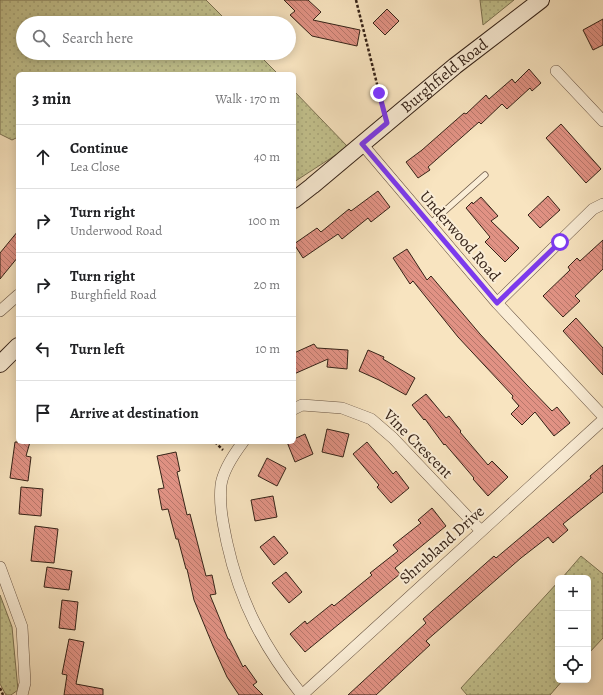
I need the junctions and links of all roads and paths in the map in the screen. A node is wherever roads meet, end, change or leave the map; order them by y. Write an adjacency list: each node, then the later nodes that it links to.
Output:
1 (356, 0): 5 (path)
2 (541, 0): 5 (street, Burghfield Road)
3 (556, 71): 4 (street)
4 (603, 121)
5 (387, 123): 6 (street, Burghfield Road)
6 (362, 144): 8 (street, Burghfield Road); 10 (street, Underwood Road)
7 (486, 176): 10 (lane)
8 (296, 198)
9 (603, 204): 12 (street)
10 (430, 224): 12 (street, Underwood Road)
11 (16, 297): 13 (street)
12 (497, 303): 17 (street, Underwood Road)
13 (0, 311)
14 (16, 348): 15 (street)
15 (0, 364)
16 (296, 408): 20 (street, Vine Crescent)
17 (603, 416)
18 (603, 420): 20 (street, Shrubland Drive)
19 (242, 444): 25 (street)
20 (481, 531): 25 (street, Shrubland Drive)
21 (0, 567): 24 (street)
22 (0, 688): 23 (path)
23 (3, 695)
24 (22, 695)
25 (302, 695)

